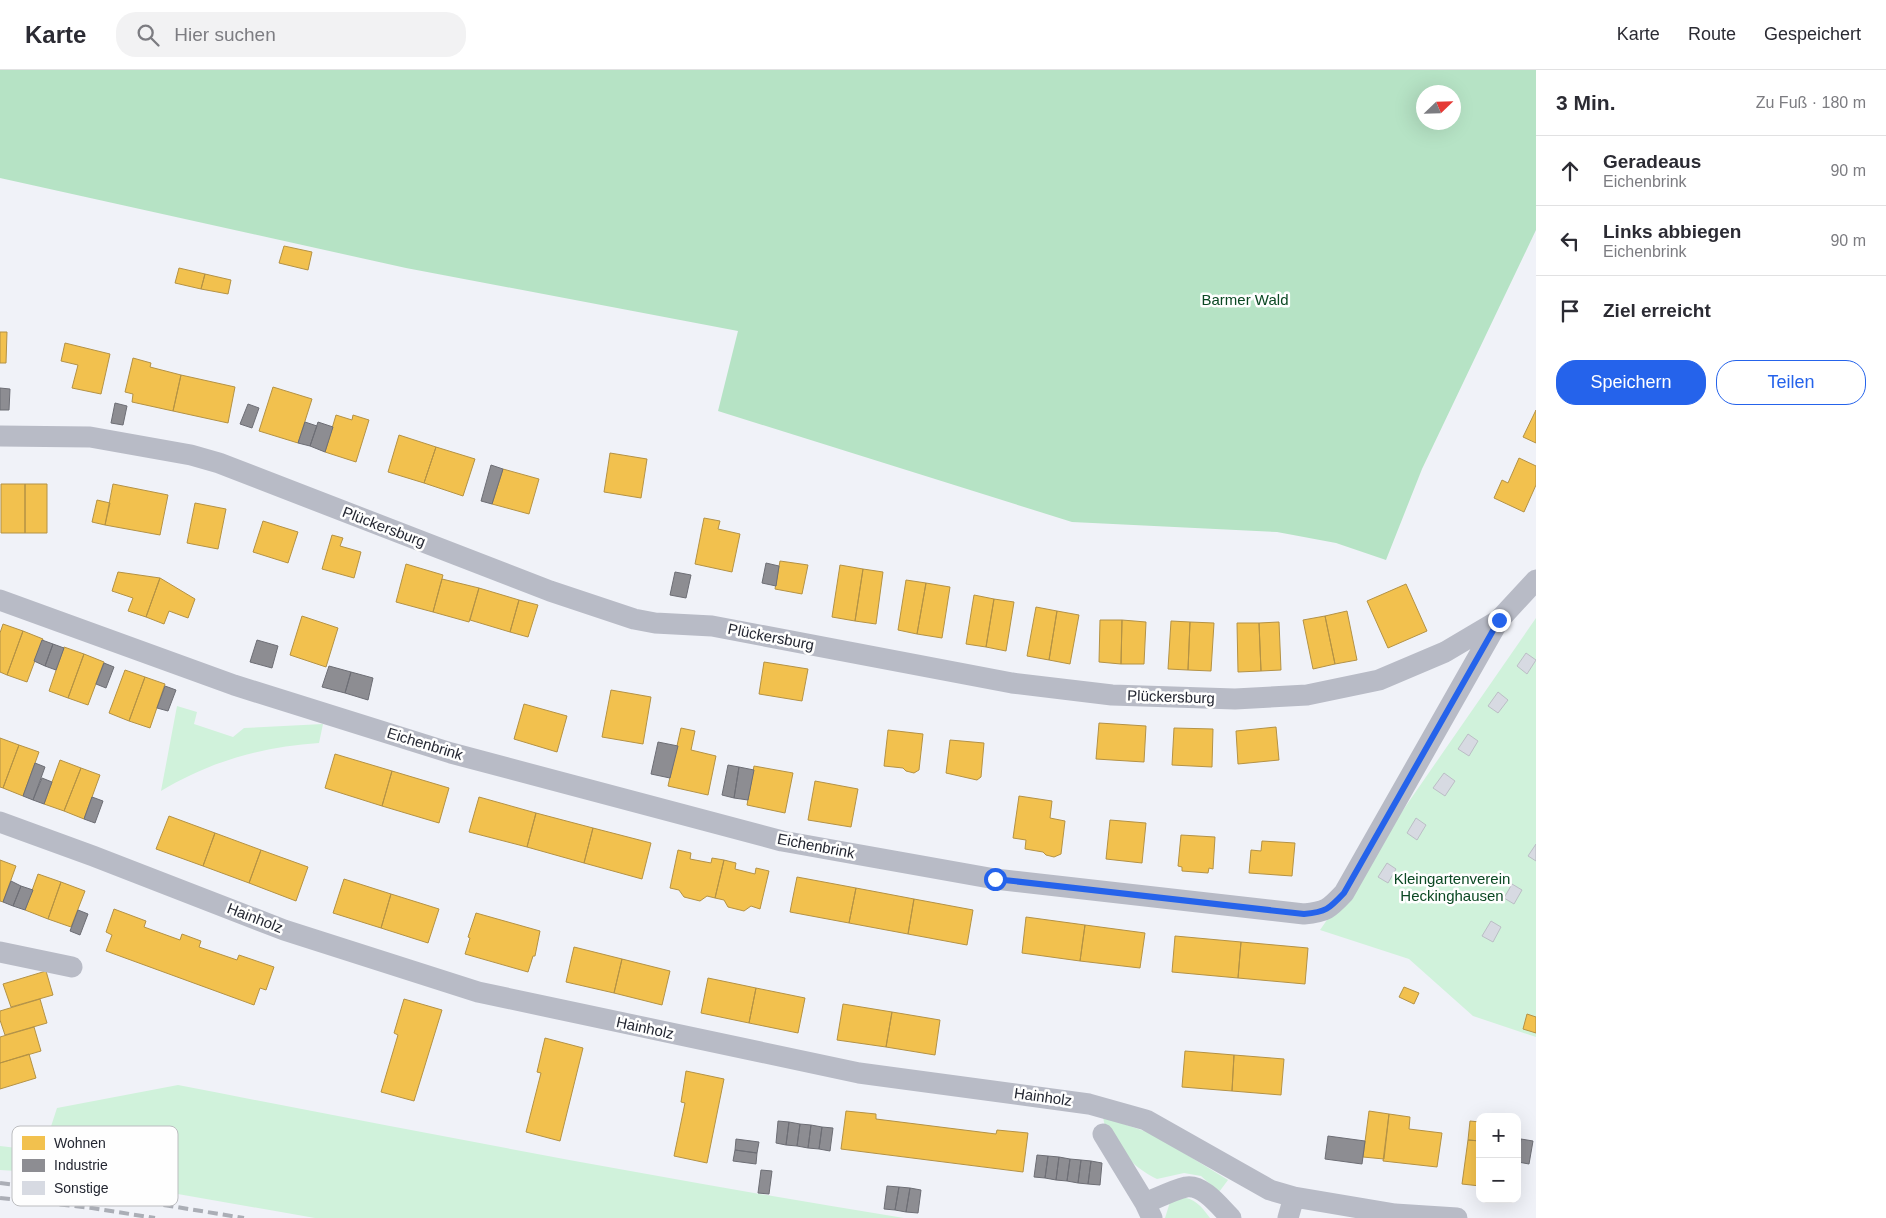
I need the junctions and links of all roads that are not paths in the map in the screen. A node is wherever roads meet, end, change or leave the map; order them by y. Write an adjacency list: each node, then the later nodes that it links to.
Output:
1 (0, 436): 4 (street, Plückersburg)
2 (1536, 580): 4 (street, Plückersburg)
3 (0, 600): 4 (street, Eichenbrink)
4 (1499, 620)
5 (0, 822): 9 (street, Hainholz)
6 (0, 952): 7 (street)
7 (72, 967)
8 (1103, 1134): 10 (street)
9 (1294, 1197): 12 (street); 13 (street, Hainholz)
10 (1148, 1211): 11 (street)
11 (1231, 1218)
12 (1288, 1218)
13 (1456, 1218)

